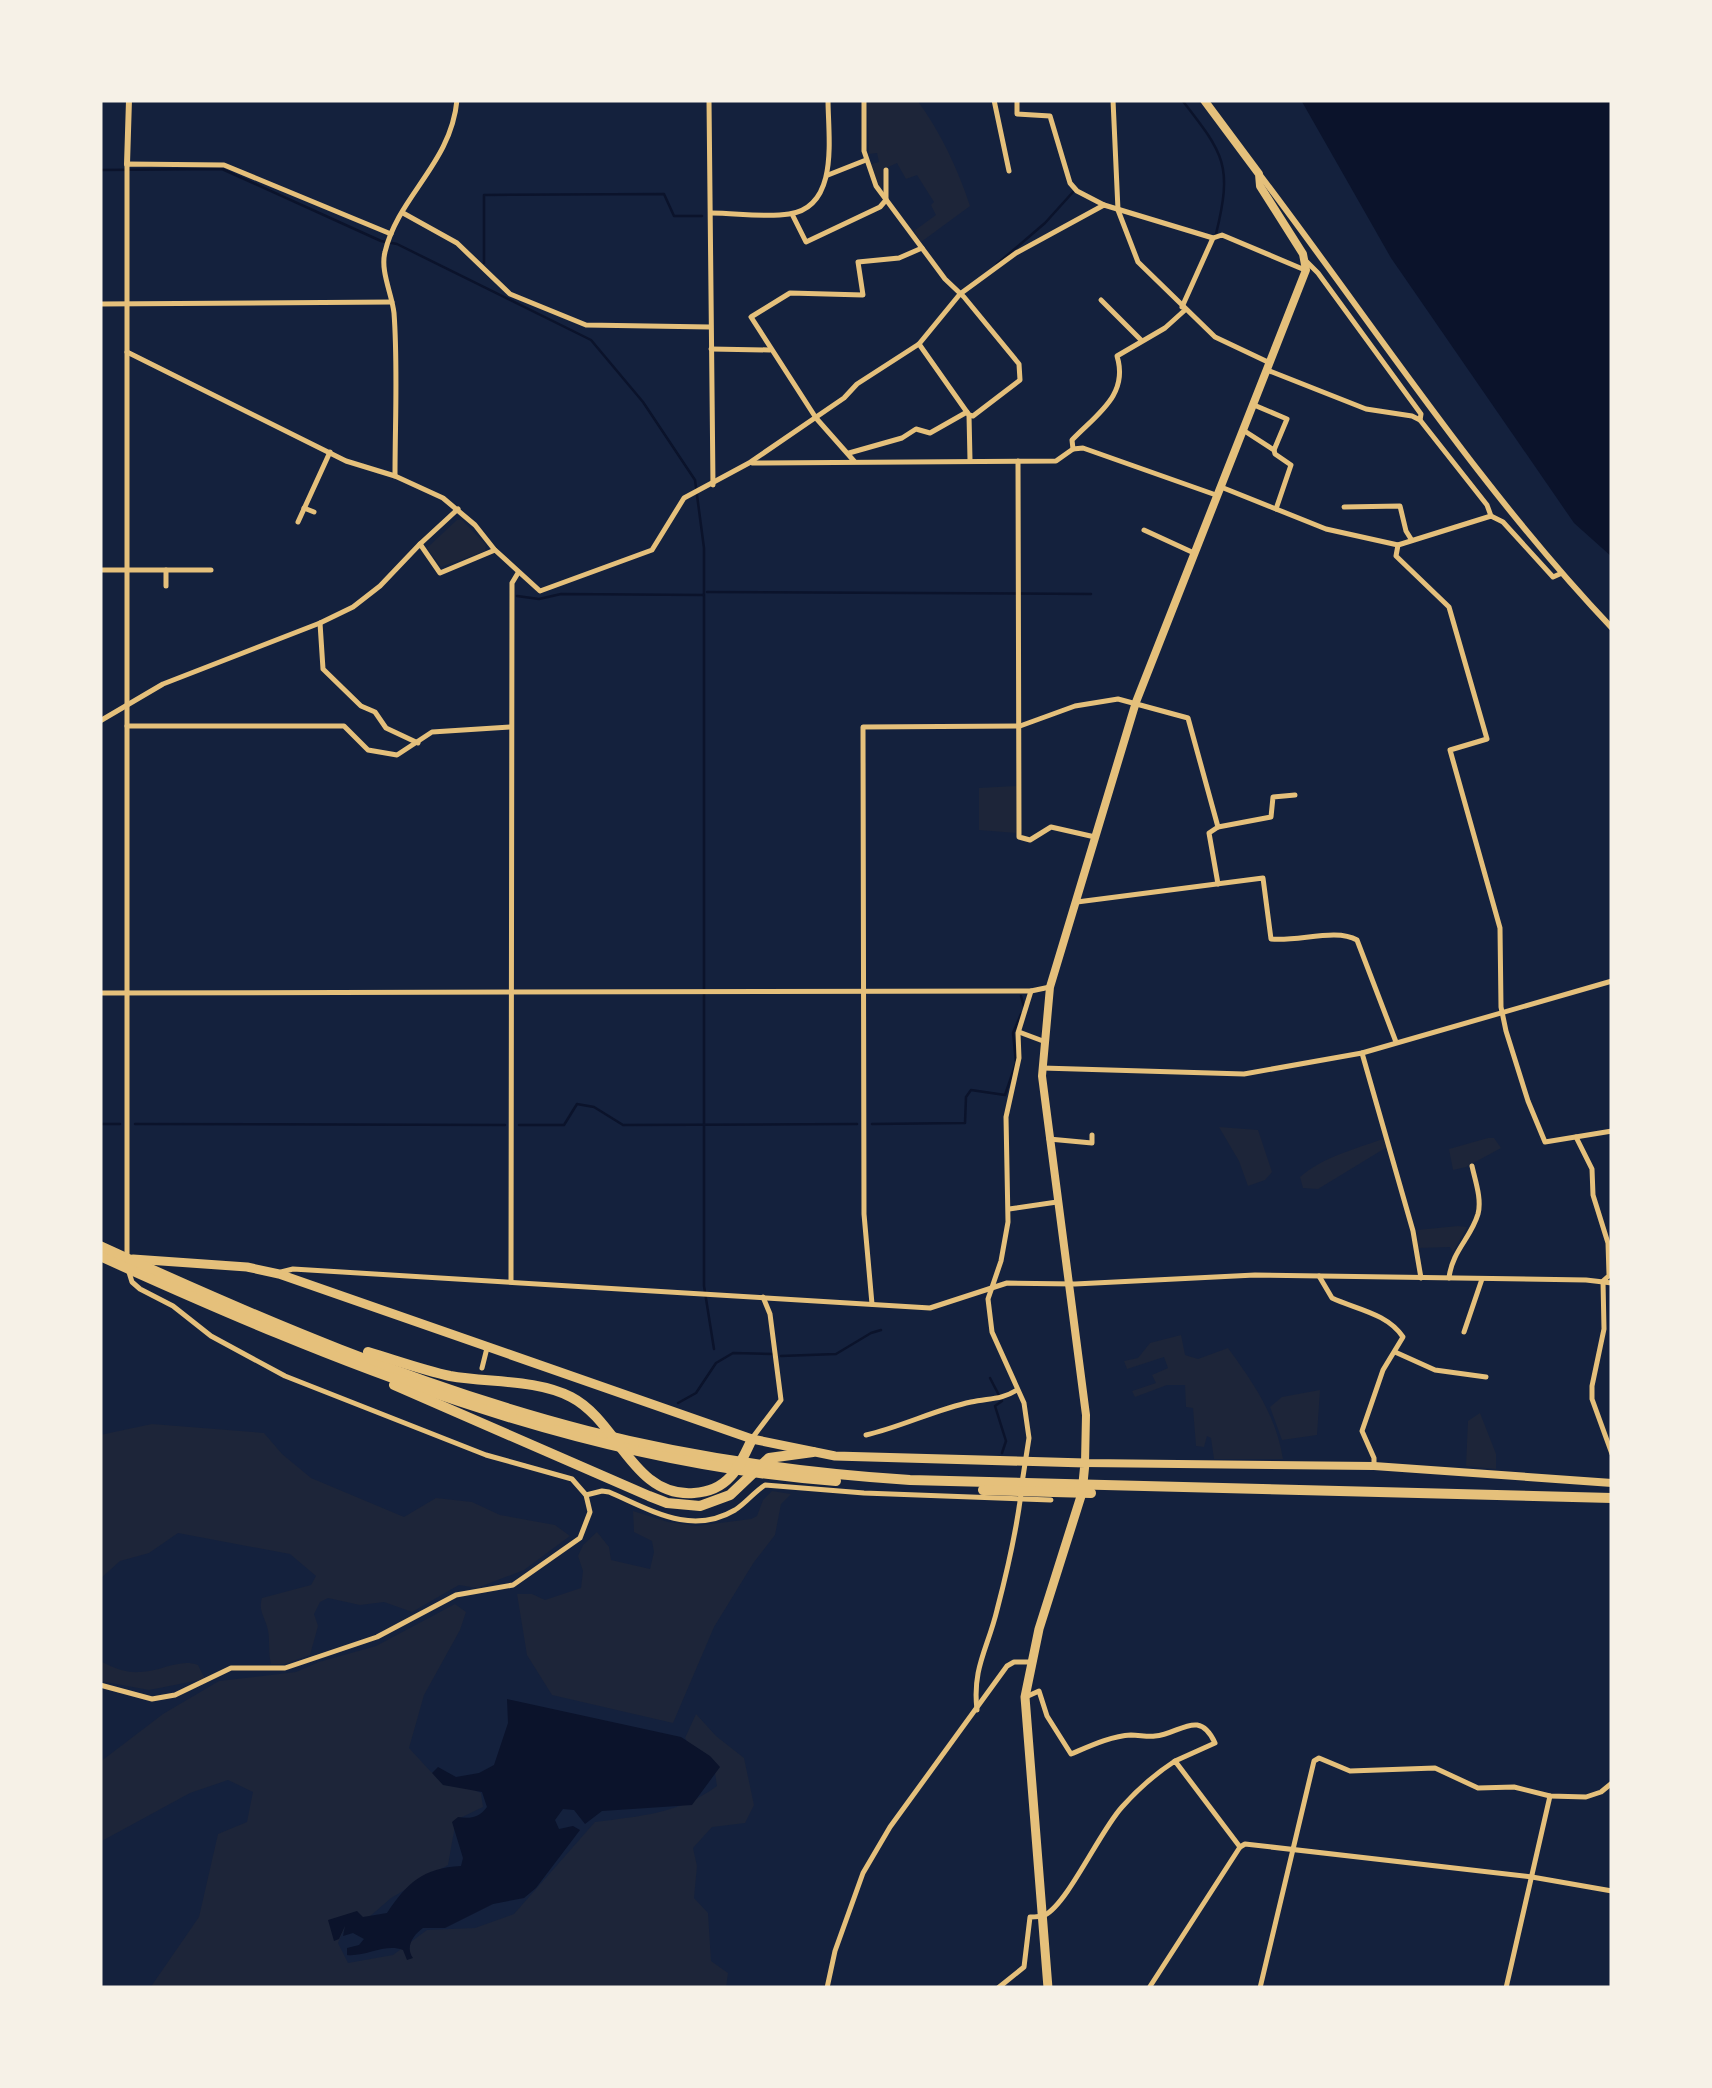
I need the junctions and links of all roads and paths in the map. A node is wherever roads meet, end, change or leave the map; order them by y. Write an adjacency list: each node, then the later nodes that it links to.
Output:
1 (130, 100): 11 (street)
2 (457, 100): 19 (street)
3 (710, 100): 20 (street)
4 (828, 100): 15 (street)
5 (864, 100): 10 (street)
6 (994, 100): 13 (street)
7 (1017, 100): 17 (street)
8 (1112, 100): 18 (street)
9 (1204, 100): 14 (main road)
10 (866, 160): 15 (street); 16 (street)
11 (127, 164): 22 (street); 29 (street)
12 (886, 170): 16 (street)
13 (1010, 170)
14 (1260, 174): 25 (main road); 73 (street)
15 (828, 175): 21 (street)
16 (886, 200): 21 (street); 24 (street)
17 (1104, 204): 18 (street); 26 (street)
18 (1118, 210): 23 (street); 31 (street)
19 (404, 213): 22 (street); 32 (street)
20 (710, 213): 21 (street); 32 (street)
21 (792, 214)
22 (391, 234): 28 (street)
23 (1213, 238): 25 (street); 31 (street)
24 (922, 248): 26 (street); 36 (street)
25 (1306, 266): 38 (main road); 42 (street)
26 (960, 294): 34 (street); 40 (street)
27 (1101, 300): 33 (street)
28 (392, 302): 29 (street); 52 (street)
29 (126, 303): 30 (street); 37 (street)
30 (100, 304)
31 (1184, 308): 33 (street); 38 (street)
32 (710, 327): 35 (street)
33 (1142, 341): 44 (street)
34 (919, 344): 40 (street); 41 (street)
35 (711, 350): 36 (street); 53 (street)
36 (770, 350): 41 (street)
37 (126, 352): 46 (street); 69 (street)
38 (1269, 366): 39 (main road); 42 (street)
39 (1254, 405): 43 (main road); 45 (street)
40 (968, 413): 47 (street); 49 (street)
41 (816, 418): 47 (street); 51 (street)
42 (1420, 420): 60 (street)
43 (1243, 430): 45 (street); 54 (main road)
44 (1073, 449): 50 (street); 54 (street)
45 (1274, 450): 58 (street)
46 (330, 452): 52 (street); 56 (street)
47 (849, 453): 48 (street)
48 (854, 462): 49 (street); 51 (street)
49 (970, 462): 50 (street)
50 (1018, 462): 81 (street)
51 (750, 463): 53 (street)
52 (395, 476): 57 (street)
53 (712, 485): 72 (street)
54 (1218, 491): 58 (street); 67 (main road)
55 (1344, 506): 63 (street)
56 (304, 508): 59 (street); 61 (street)
57 (458, 509): 64 (street); 66 (street)
58 (1276, 510): 65 (street)
59 (314, 512)
60 (1491, 516): 63 (street); 73 (street)
61 (298, 522)
62 (1144, 530): 67 (street)
63 (1412, 539): 65 (street)
64 (420, 544): 66 (street); 75 (street)
65 (1398, 545): 96 (street)
66 (495, 550): 72 (street)
67 (1194, 553): 77 (main road)
68 (100, 570): 69 (street)
69 (127, 570): 70 (street); 78 (street)
70 (166, 570): 71 (street); 74 (street)
71 (211, 570)
72 (518, 573): 82 (street)
73 (1562, 573): 76 (street)
74 (166, 586)
75 (320, 623): 78 (street); 83 (street)
76 (1612, 628)
77 (1136, 702): 81 (street); 85 (street); 86 (main road)
78 (127, 704): 79 (street); 80 (street)
79 (100, 721)
80 (127, 726): 83 (street); 95 (street)
81 (1020, 726): 86 (street); 92 (street)
82 (510, 727): 83 (street); 91 (street)
83 (418, 743)
84 (1296, 795): 85 (street)
85 (1218, 827): 87 (street)
86 (1096, 837): 88 (main road)
87 (1218, 884): 88 (street); 99 (street)
88 (1077, 902): 90 (main road)
89 (1612, 981): 96 (street)
90 (1050, 987): 93 (street); 98 (main road)
91 (512, 992): 92 (street); 95 (street); 118 (street)
92 (862, 992): 93 (street); 125 (street)
93 (1032, 992): 97 (street)
94 (100, 993): 95 (street)
95 (127, 993): 111 (street)
96 (1502, 1014): 99 (street); 104 (street)
97 (1019, 1032): 98 (street); 108 (street)
98 (1043, 1041): 101 (main road)
99 (1396, 1042): 100 (street)
100 (1362, 1052): 101 (street); 115 (street)
101 (1042, 1068): 105 (main road)
102 (1612, 1131): 104 (street)
103 (1092, 1136): 105 (street)
104 (1576, 1136): 113 (street)
105 (1050, 1139): 107 (main road)
106 (1472, 1166): 116 (street)
107 (1057, 1202): 108 (street); 121 (main road)
108 (1008, 1208): 122 (street)
109 (100, 1246): 124 (highway)
110 (100, 1257): 111 (main road); 124 (highway)
111 (127, 1259): 112 (main road); 136 (street)
112 (278, 1274): 118 (street); 128 (main road)
113 (1611, 1274): 119 (street)
114 (1319, 1276): 115 (street); 121 (street); 129 (street)
115 (1421, 1278): 116 (street)
116 (1449, 1278): 117 (street)
117 (1482, 1279): 119 (street); 126 (street)
118 (511, 1281): 123 (street)
119 (1603, 1281): 120 (street); 138 (street)
120 (1612, 1283)
121 (1070, 1284): 122 (street); 139 (main road)
122 (991, 1286): 125 (street); 132 (street)
123 (763, 1296): 125 (street); 135 (street)
124 (219, 1304): 127 (highway)
125 (872, 1304)
126 (1464, 1332)
127 (303, 1339): 135 (highway); 142 (highway); 147 (highway)
128 (487, 1348): 130 (street); 135 (main road)
129 (1395, 1352): 131 (street); 141 (street)
130 (482, 1368)
131 (1486, 1377)
132 (1017, 1390): 134 (street); 140 (street)
133 (464, 1433): 136 (street)
134 (866, 1435)
135 (752, 1439): 137 (main road); 142 (highway)
136 (461, 1445): 144 (street)
137 (813, 1452): 140 (main road); 142 (highway)
138 (1612, 1454)
139 (1085, 1463): 140 (main road); 141 (main road); 148 (main road)
140 (1025, 1464): 145 (street)
141 (1374, 1466): 143 (main road)
142 (753, 1473)
143 (1612, 1483)
144 (586, 1496): 145 (street); 149 (street)
145 (1020, 1499): 146 (street); 151 (street)
146 (1051, 1500)
147 (1612, 1501)
148 (1031, 1662): 150 (main road); 151 (street)
149 (100, 1685)
150 (1025, 1698): 152 (street); 159 (main road)
151 (977, 1710): 160 (street)
152 (1175, 1761): 155 (street); 159 (street)
153 (1612, 1783): 154 (street)
154 (1550, 1796): 156 (street); 157 (street)
155 (1240, 1847): 156 (street); 163 (street)
156 (1294, 1847): 157 (street); 164 (street)
157 (1532, 1876): 158 (street); 165 (street)
158 (1612, 1891)
159 (1043, 1917): 161 (street); 162 (main road)
160 (827, 1988)
161 (998, 1988)
162 (1048, 1988)
163 (1148, 1988)
164 (1260, 1988)
165 (1506, 1988)

